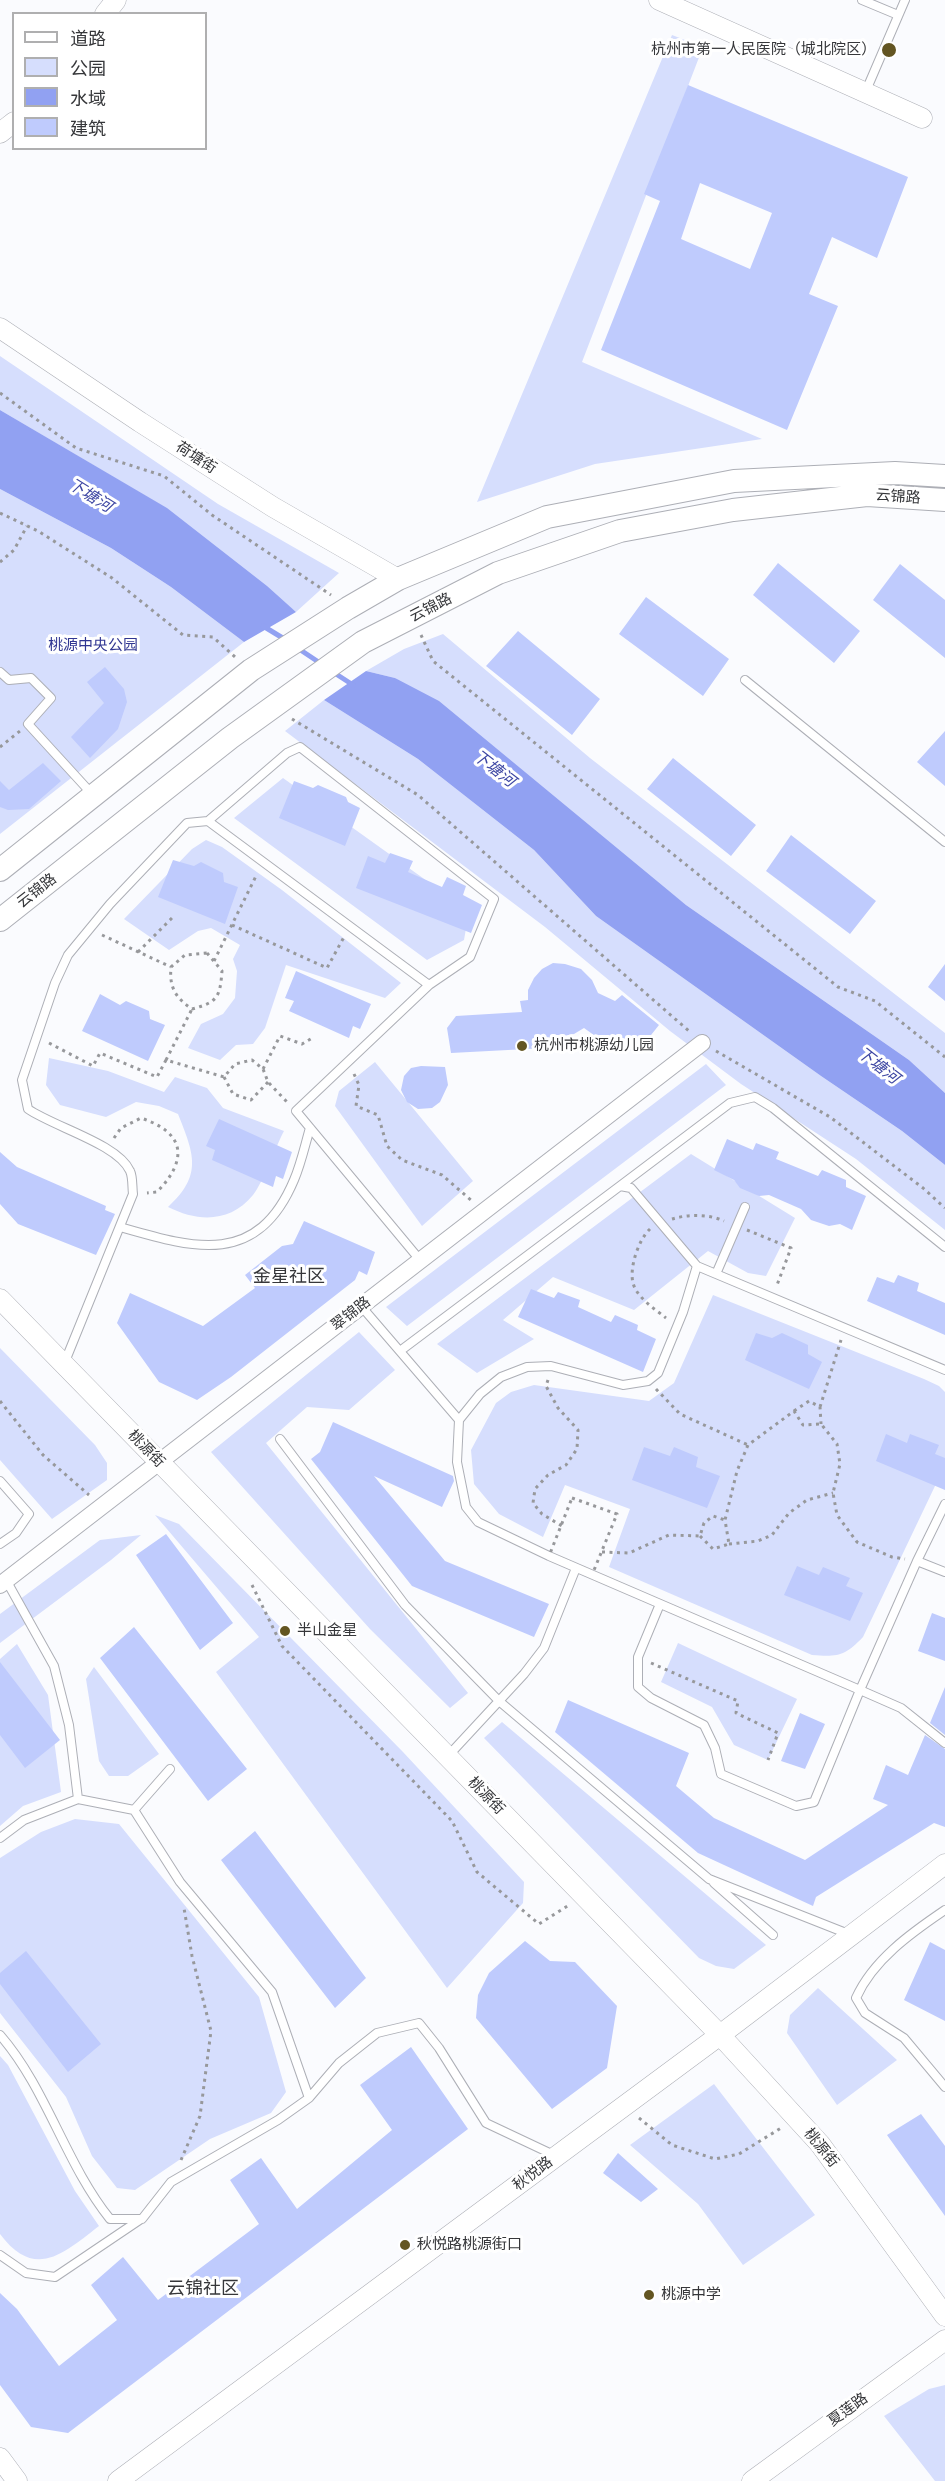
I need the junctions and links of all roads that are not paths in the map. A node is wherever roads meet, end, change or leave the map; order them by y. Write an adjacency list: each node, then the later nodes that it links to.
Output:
1 (116, 0): 5 (street)
2 (658, 0): 7 (street)
3 (862, 0): 6 (lane)
4 (904, 0): 6 (lane)
5 (107, 12)
6 (898, 15): 7 (lane)
7 (865, 93): 8 (street)
8 (922, 118)
9 (12, 124): 10 (street)
10 (0, 133)
11 (0, 328): 14 (street, 荷塘街)
12 (945, 476): 14 (main road, 云锦路)
13 (945, 500): 21 (main road, 云锦路)
14 (398, 579): 17 (main road, 云锦路)
15 (0, 672): 17 (lane)
16 (745, 680): 19 (lane)
17 (94, 796): 20 (main road, 云锦路)
18 (208, 821): 22 (lane); 22 (lane); 27 (lane)
19 (945, 842)
20 (0, 870)
21 (0, 920)
22 (429, 985): 24 (lane)
23 (702, 1043): 29 (street, 翠锦路)
24 (310, 1128): 27 (lane); 29 (lane)
25 (620, 1186): 28 (lane); 30 (lane); 34 (lane)
26 (745, 1207): 31 (lane)
27 (120, 1227): 35 (lane)
28 (945, 1246)
29 (420, 1260): 33 (street, 翠锦路)
30 (697, 1266): 31 (lane); 37 (lane)
31 (717, 1274): 36 (lane)
32 (0, 1299): 35 (street, 桃源街)
33 (361, 1306): 34 (lane); 39 (street, 翠锦路)
34 (400, 1351): 37 (lane)
35 (64, 1365): 39 (street, 桃源街)
36 (945, 1370)
37 (459, 1420): 44 (lane)
38 (280, 1439): 49 (lane)
39 (159, 1462): 46 (street, 翠锦路); 51 (street, 桃源街)
40 (0, 1481): 42 (lane)
41 (945, 1504): 43 (lane)
42 (0, 1544)
43 (917, 1561): 45 (lane); 48 (lane)
44 (576, 1568): 47 (lane); 49 (lane)
45 (945, 1572)
46 (3, 1582): 53 (lane)
47 (660, 1604): 48 (lane); 48 (lane)
48 (860, 1690): 50 (lane)
49 (499, 1701): 51 (lane); 57 (lane)
50 (945, 1743)
51 (448, 1757): 62 (street, 桃源街)
52 (170, 1769): 54 (lane)
53 (78, 1799): 54 (lane); 55 (lane)
54 (134, 1810): 64 (lane)
55 (0, 1838)
56 (945, 1864): 60 (street, 秋悦路)
57 (709, 1879): 59 (lane); 60 (lane)
58 (945, 1910): 63 (lane)
59 (773, 1935)
60 (851, 1935): 62 (street, 秋悦路)
61 (0, 2035): 66 (lane)
62 (720, 2035): 65 (street, 秋悦路); 68 (street, 桃源街)
63 (945, 2087)
64 (309, 2098): 65 (lane); 66 (lane)
65 (556, 2156): 72 (street, 秋悦路)
66 (142, 2219): 67 (lane)
67 (0, 2255)
68 (945, 2316)
69 (945, 2340): 73 (street, 夏莲路)
70 (0, 2458): 71 (street)
71 (17, 2481)
72 (118, 2481)
73 (752, 2481)

